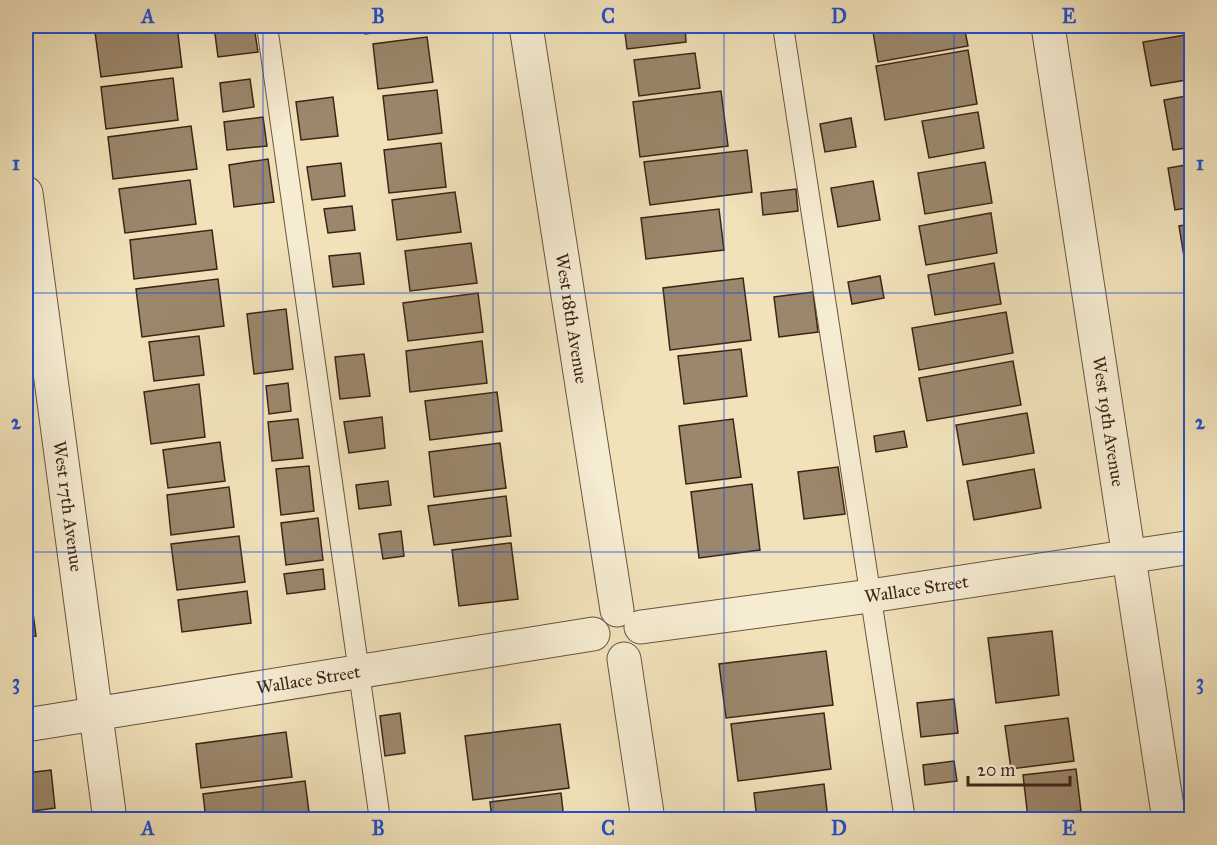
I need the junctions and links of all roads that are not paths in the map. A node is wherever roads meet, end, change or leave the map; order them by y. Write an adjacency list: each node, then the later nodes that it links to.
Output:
1 (267, 26): 12 (lane)
2 (526, 26): 9 (street, West 18th Avenue)
3 (783, 26): 8 (lane)
4 (1048, 26): 7 (street, West 19th Avenue)
5 (26, 193): 13 (street, West 17th Avenue)
6 (1191, 547): 7 (street, Wallace Street)
7 (1129, 557): 8 (street, Wallace Street); 19 (street, West 19th Avenue)
8 (870, 596): 9 (street, Wallace Street); 18 (lane)
9 (629, 619): 10 (street); 11 (street)
10 (593, 634): 11 (street); 12 (street, Wallace Street)
11 (624, 659): 17 (street)
12 (360, 671): 13 (street, Wallace Street); 16 (lane)
13 (96, 713): 14 (street, Wallace Street); 15 (street, West 17th Avenue)
14 (26, 725)
15 (110, 819)
16 (380, 819)
17 (648, 819)
18 (905, 819)
19 (1169, 819)

